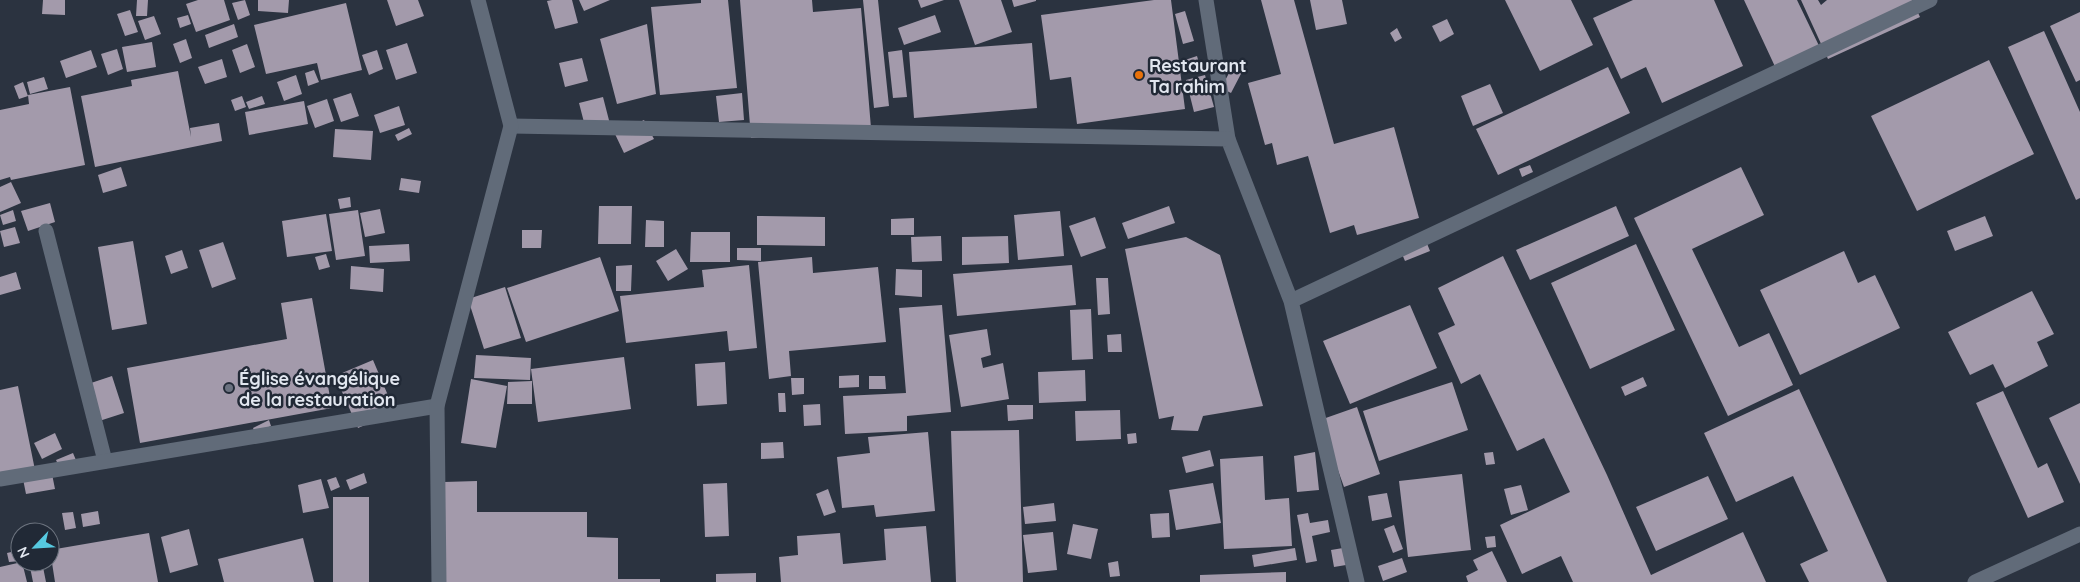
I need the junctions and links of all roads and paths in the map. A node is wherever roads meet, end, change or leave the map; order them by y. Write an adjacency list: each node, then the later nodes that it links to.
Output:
1 (478, 0): 4 (street)
2 (1206, 0): 5 (street)
3 (1930, 0): 7 (street)
4 (511, 126): 5 (street); 8 (street)
5 (1228, 139): 7 (street)
6 (46, 231): 9 (street)
7 (1291, 301): 13 (street)
8 (437, 406): 9 (street); 12 (street)
9 (105, 461): 10 (street)
10 (0, 479)
11 (2080, 534): 14 (street)
12 (439, 582)
13 (1357, 582)
14 (1975, 582)

